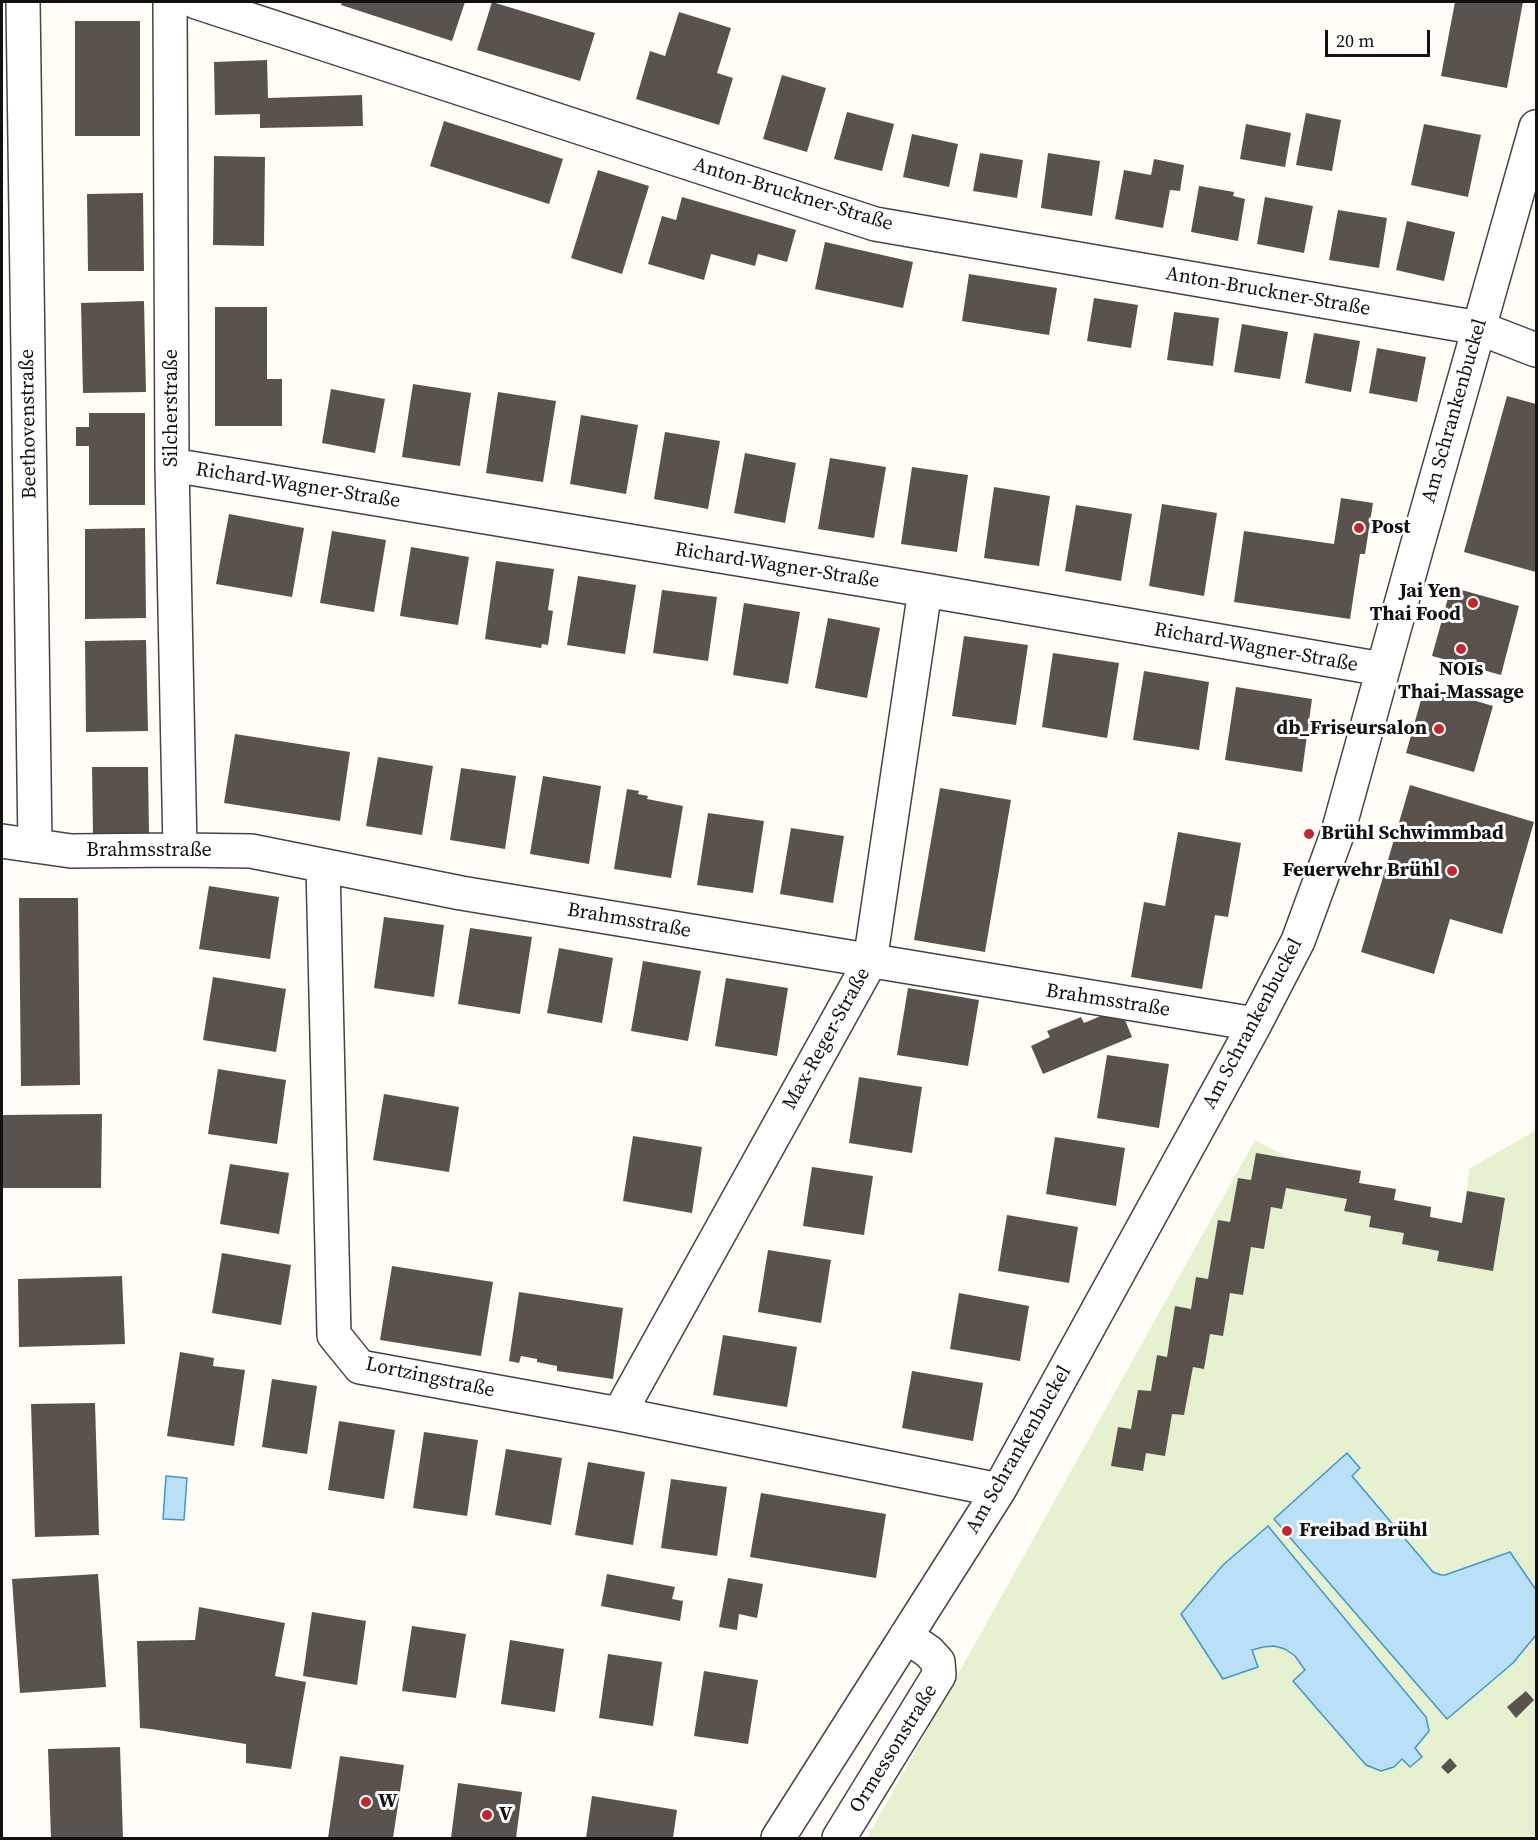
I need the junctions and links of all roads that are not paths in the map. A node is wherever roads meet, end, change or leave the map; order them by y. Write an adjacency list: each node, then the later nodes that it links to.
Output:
1 (23, 2): 11 (street, Beethovenstraße)
2 (171, 2): 7 (street, Silcherstraße)
3 (196, 2): 5 (street, Anton-Bruckner-Straße)
4 (1536, 127): 5 (street, Am Schrankenbuckel)
5 (1479, 328): 6 (street, Anton-Bruckner-Straße); 9 (street, Am Schrankenbuckel)
6 (1536, 350)
7 (172, 465): 8 (street, Richard-Wagner-Straße); 12 (street, Silcherstraße)
8 (925, 590): 9 (street, Richard-Wagner-Straße); 14 (street, Max-Reger-Straße)
9 (1382, 669): 15 (street, Am Schrankenbuckel)
10 (2, 841): 11 (street, Brahmsstraße)
11 (35, 846): 12 (street, Brahmsstraße)
12 (180, 850): 13 (street, Brahmsstraße)
13 (323, 866): 14 (street, Brahmsstraße); 16 (street, Lortzingstraße)
14 (870, 962): 15 (street, Brahmsstraße); 16 (street, Max-Reger-Straße)
15 (1255, 1024): 17 (street, Am Schrankenbuckel)
16 (619, 1414): 17 (street, Lortzingstraße)
17 (999, 1490): 18 (street, Am Schrankenbuckel)
18 (906, 1636): 19 (street, Am Schrankenbuckel); 20 (street, Ormessonstraße)
19 (778, 1839)
20 (839, 1839)

